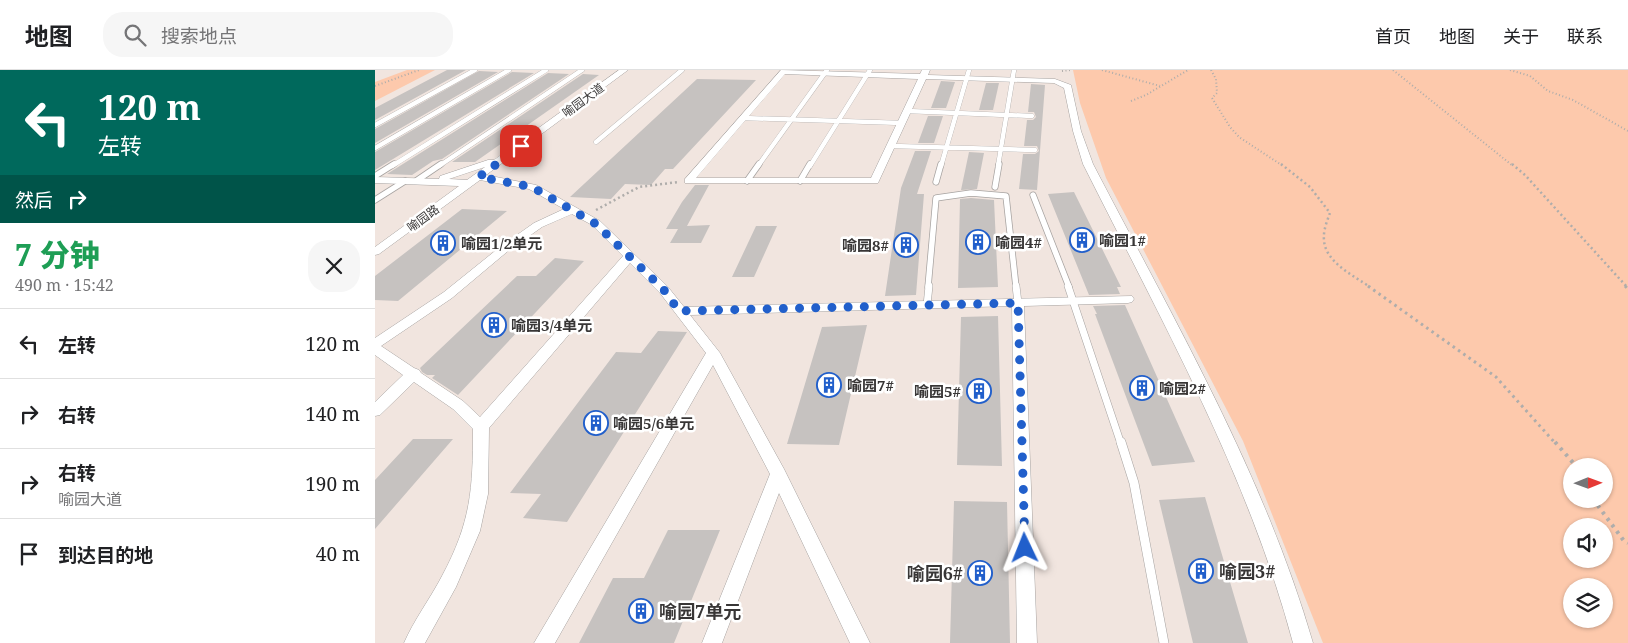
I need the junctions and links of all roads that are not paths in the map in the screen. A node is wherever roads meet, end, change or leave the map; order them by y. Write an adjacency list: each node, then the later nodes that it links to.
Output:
1 (475, 70): 21 (lane)
2 (509, 70): 24 (lane)
3 (546, 70): 29 (lane)
4 (582, 70): 31 (lane)
5 (624, 70): 28 (street, 喻园大道)
6 (681, 70): 22 (lane)
7 (784, 71): 8 (street); 17 (street)
8 (826, 72): 9 (street); 18 (lane)
9 (868, 72): 10 (street); 19 (lane)
10 (925, 73): 11 (street); 13 (street)
11 (967, 74): 12 (street); 14 (lane)
12 (1013, 75): 15 (lane); 60 (street)
13 (907, 111): 14 (lane); 20 (street)
14 (956, 113): 15 (lane); 25 (lane)
15 (1006, 115): 16 (lane); 26 (lane)
16 (1032, 116)
17 (743, 118): 18 (lane); 32 (street)
18 (791, 120): 19 (lane); 32 (lane)
19 (838, 121): 20 (lane); 33 (lane)
20 (902, 123): 23 (street)
21 (375, 125)
22 (596, 142)
23 (892, 146): 25 (lane); 33 (street)
24 (375, 148)
25 (946, 148): 26 (lane); 35 (lane)
26 (1001, 149): 27 (lane); 36 (lane)
27 (1035, 150)
28 (506, 156): 30 (street, 喻园大道); 34 (street)
29 (375, 178): 31 (street)
30 (474, 180): 34 (street); 39 (street); 40 (street, 喻园路)
31 (410, 181): 34 (street); 38 (lane)
32 (747, 181): 33 (street)
33 (800, 181)
34 (427, 182)
35 (936, 182)
36 (995, 187)
37 (1033, 195): 43 (lane)
38 (375, 200)
39 (573, 209): 41 (street); 47 (street)
40 (375, 252)
41 (629, 256): 46 (street); 52 (street)
42 (1127, 299): 43 (street)
43 (1074, 301): 44 (street); 59 (lane)
44 (1018, 303): 45 (street); 45 (lane); 58 (street)
45 (927, 305): 46 (street)
46 (679, 311): 49 (street)
47 (375, 344)
48 (375, 349): 50 (street)
49 (713, 354): 53 (street); 55 (street)
50 (414, 373): 51 (street); 52 (street)
51 (375, 411)
52 (481, 427): 54 (street)
53 (778, 474): 56 (street); 57 (street)
54 (414, 643)
55 (544, 643)
56 (712, 643)
57 (860, 643)
58 (1027, 643)
59 (1164, 643)
60 (1303, 643)

